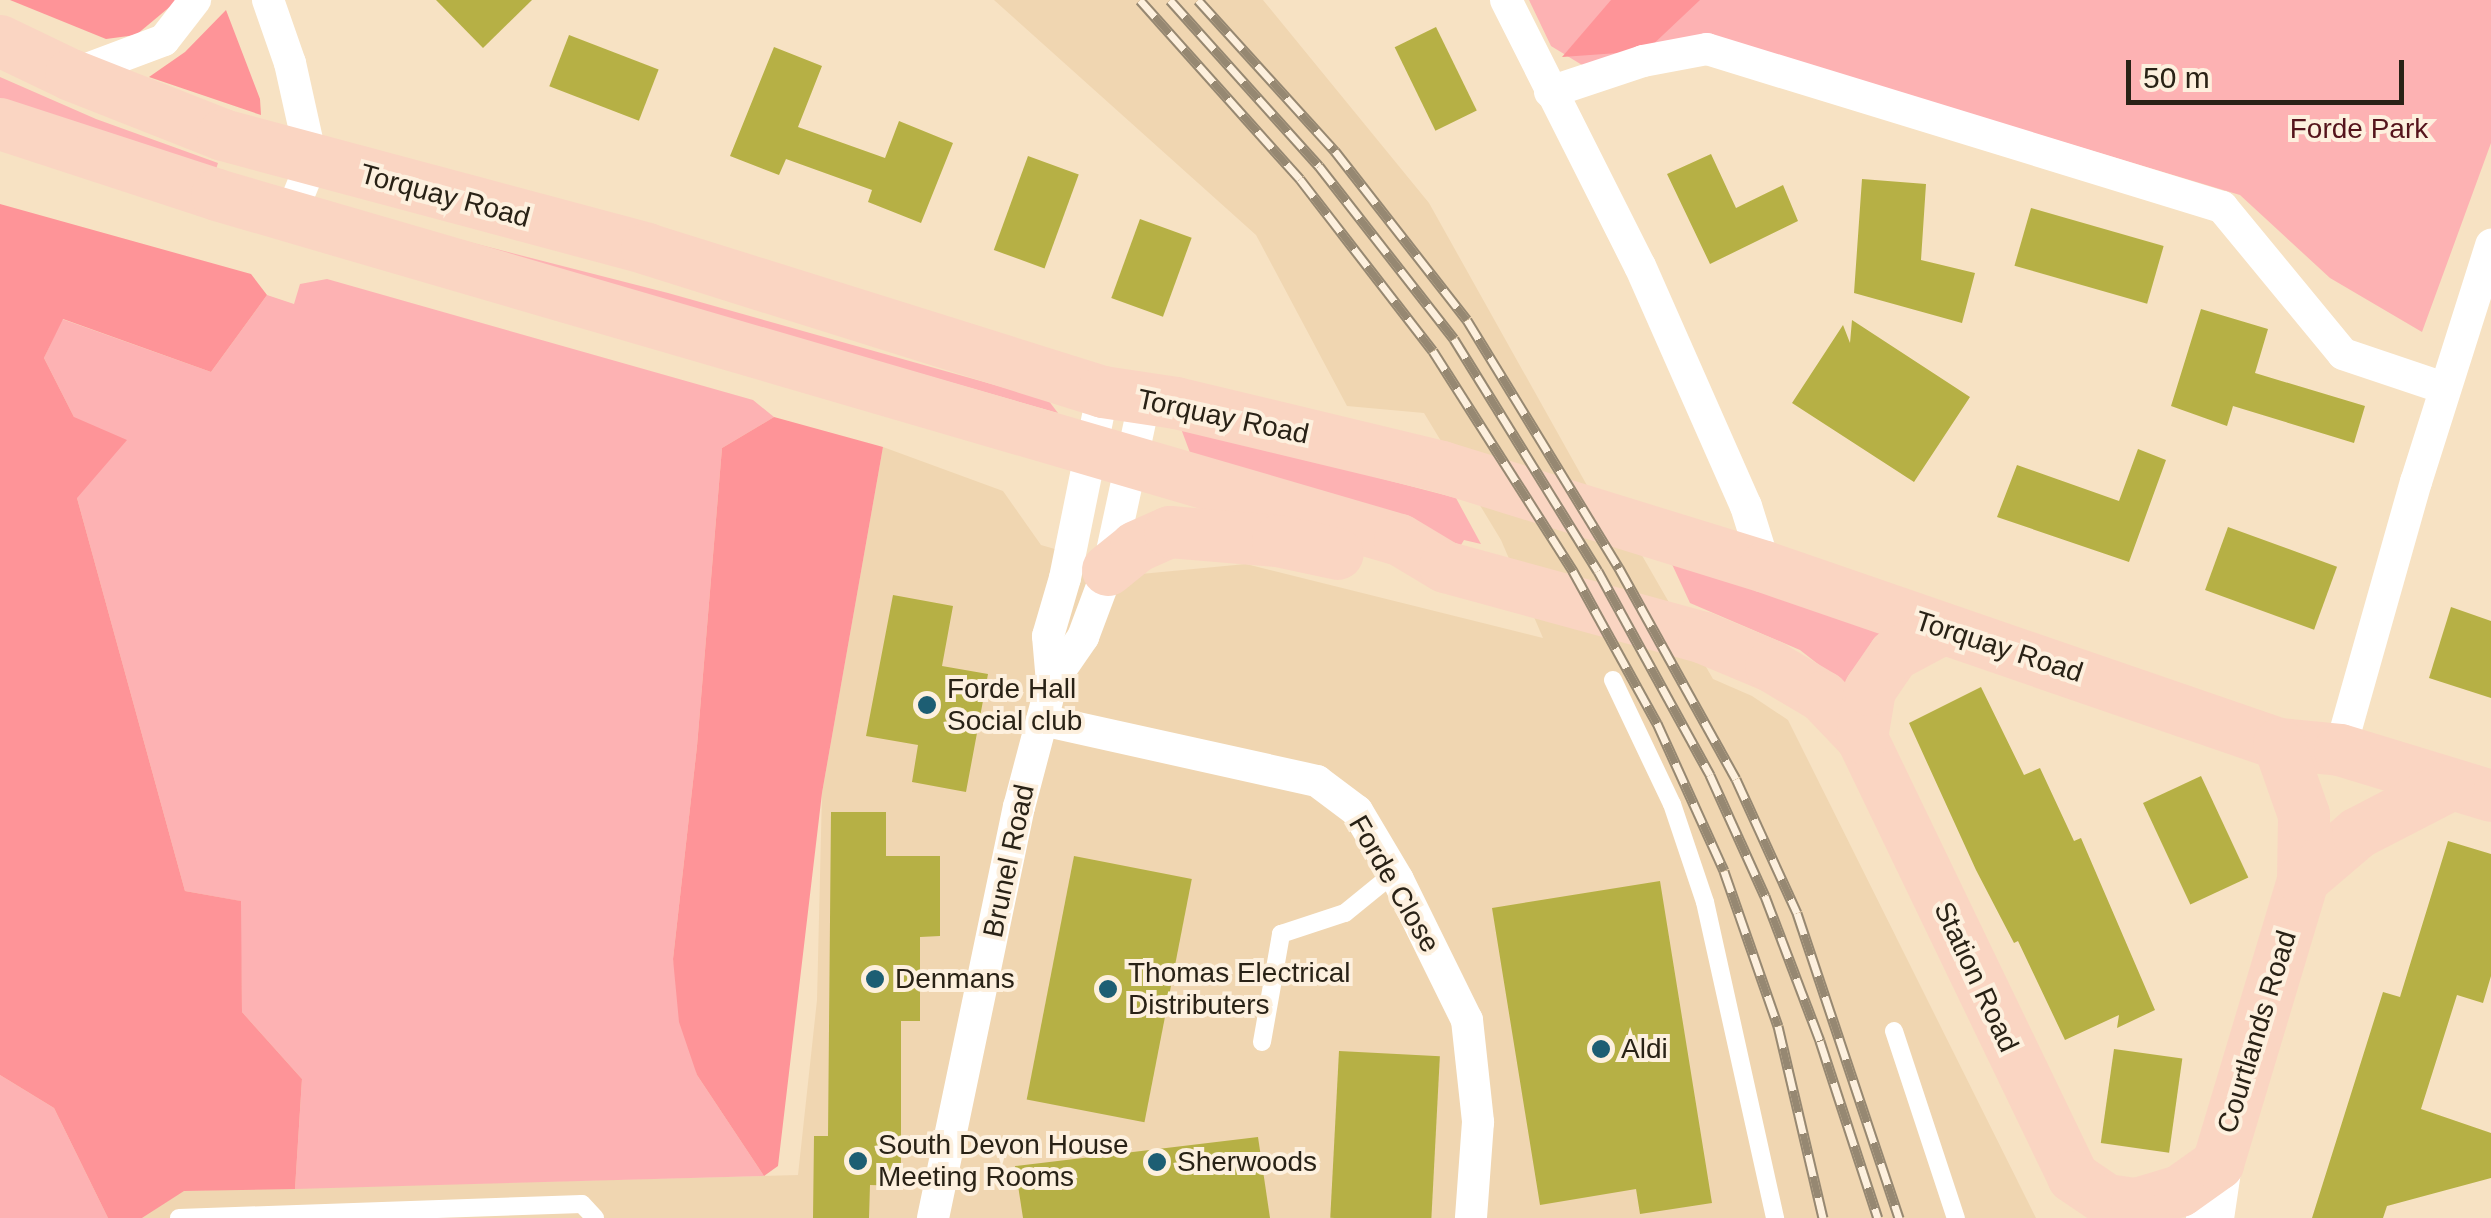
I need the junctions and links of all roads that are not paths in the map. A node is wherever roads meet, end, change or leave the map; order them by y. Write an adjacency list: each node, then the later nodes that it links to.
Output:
1 (195, 0): 5 (street)
2 (268, 0): 8 (street)
3 (1506, 0): 6 (street)
4 (0, 41): 5 (main road, Torquay Road)
5 (70, 75): 8 (main road, Torquay Road)
6 (1550, 92): 11 (street); 14 (street)
7 (0, 124): 9 (main road)
8 (312, 162): 9 (street); 12 (main road, Torquay Road)
9 (290, 216): 13 (main road)
10 (2491, 245): 11 (street)
11 (2444, 388): 23 (street)
12 (1124, 396): 13 (street, Brunel Road); 13 (street, Brunel Road); 14 (main road, Torquay Road)
13 (1111, 454): 15 (street, Brunel Road); 16 (main road); 19 (street, Brunel Road)
14 (1765, 567): 17 (main road, Torquay Road)
15 (1108, 570): 16 (main road); 19 (street, Brunel Road)
16 (1465, 571): 21 (main road)
17 (1942, 630): 21 (main road); 22 (main road, Torquay Road)
18 (1613, 680): 35 (lane)
19 (1052, 682): 20 (street, Brunel Road)
20 (1042, 720): 25 (street, Forde Close); 33 (street, Brunel Road)
21 (1862, 738): 30 (main road, Station Road)
22 (2279, 744): 23 (main road, Torquay Road); 26 (main road, Courtlands Road)
23 (2340, 750): 24 (main road, Torquay Road)
24 (2470, 791): 26 (main road, Torquay Road)
25 (1394, 873): 28 (lane); 34 (street, Forde Close)
26 (2302, 880): 29 (main road, Courtlands Road)
27 (1894, 1031): 36 (lane)
28 (1262, 1042)
29 (2218, 1164): 30 (main road, Courtlands Road); 37 (main road)
30 (2077, 1197)
31 (178, 1218): 32 (lane)
32 (595, 1218)
33 (933, 1218)
34 (1472, 1218)
35 (1775, 1218)
36 (1956, 1218)
37 (2210, 1218)

